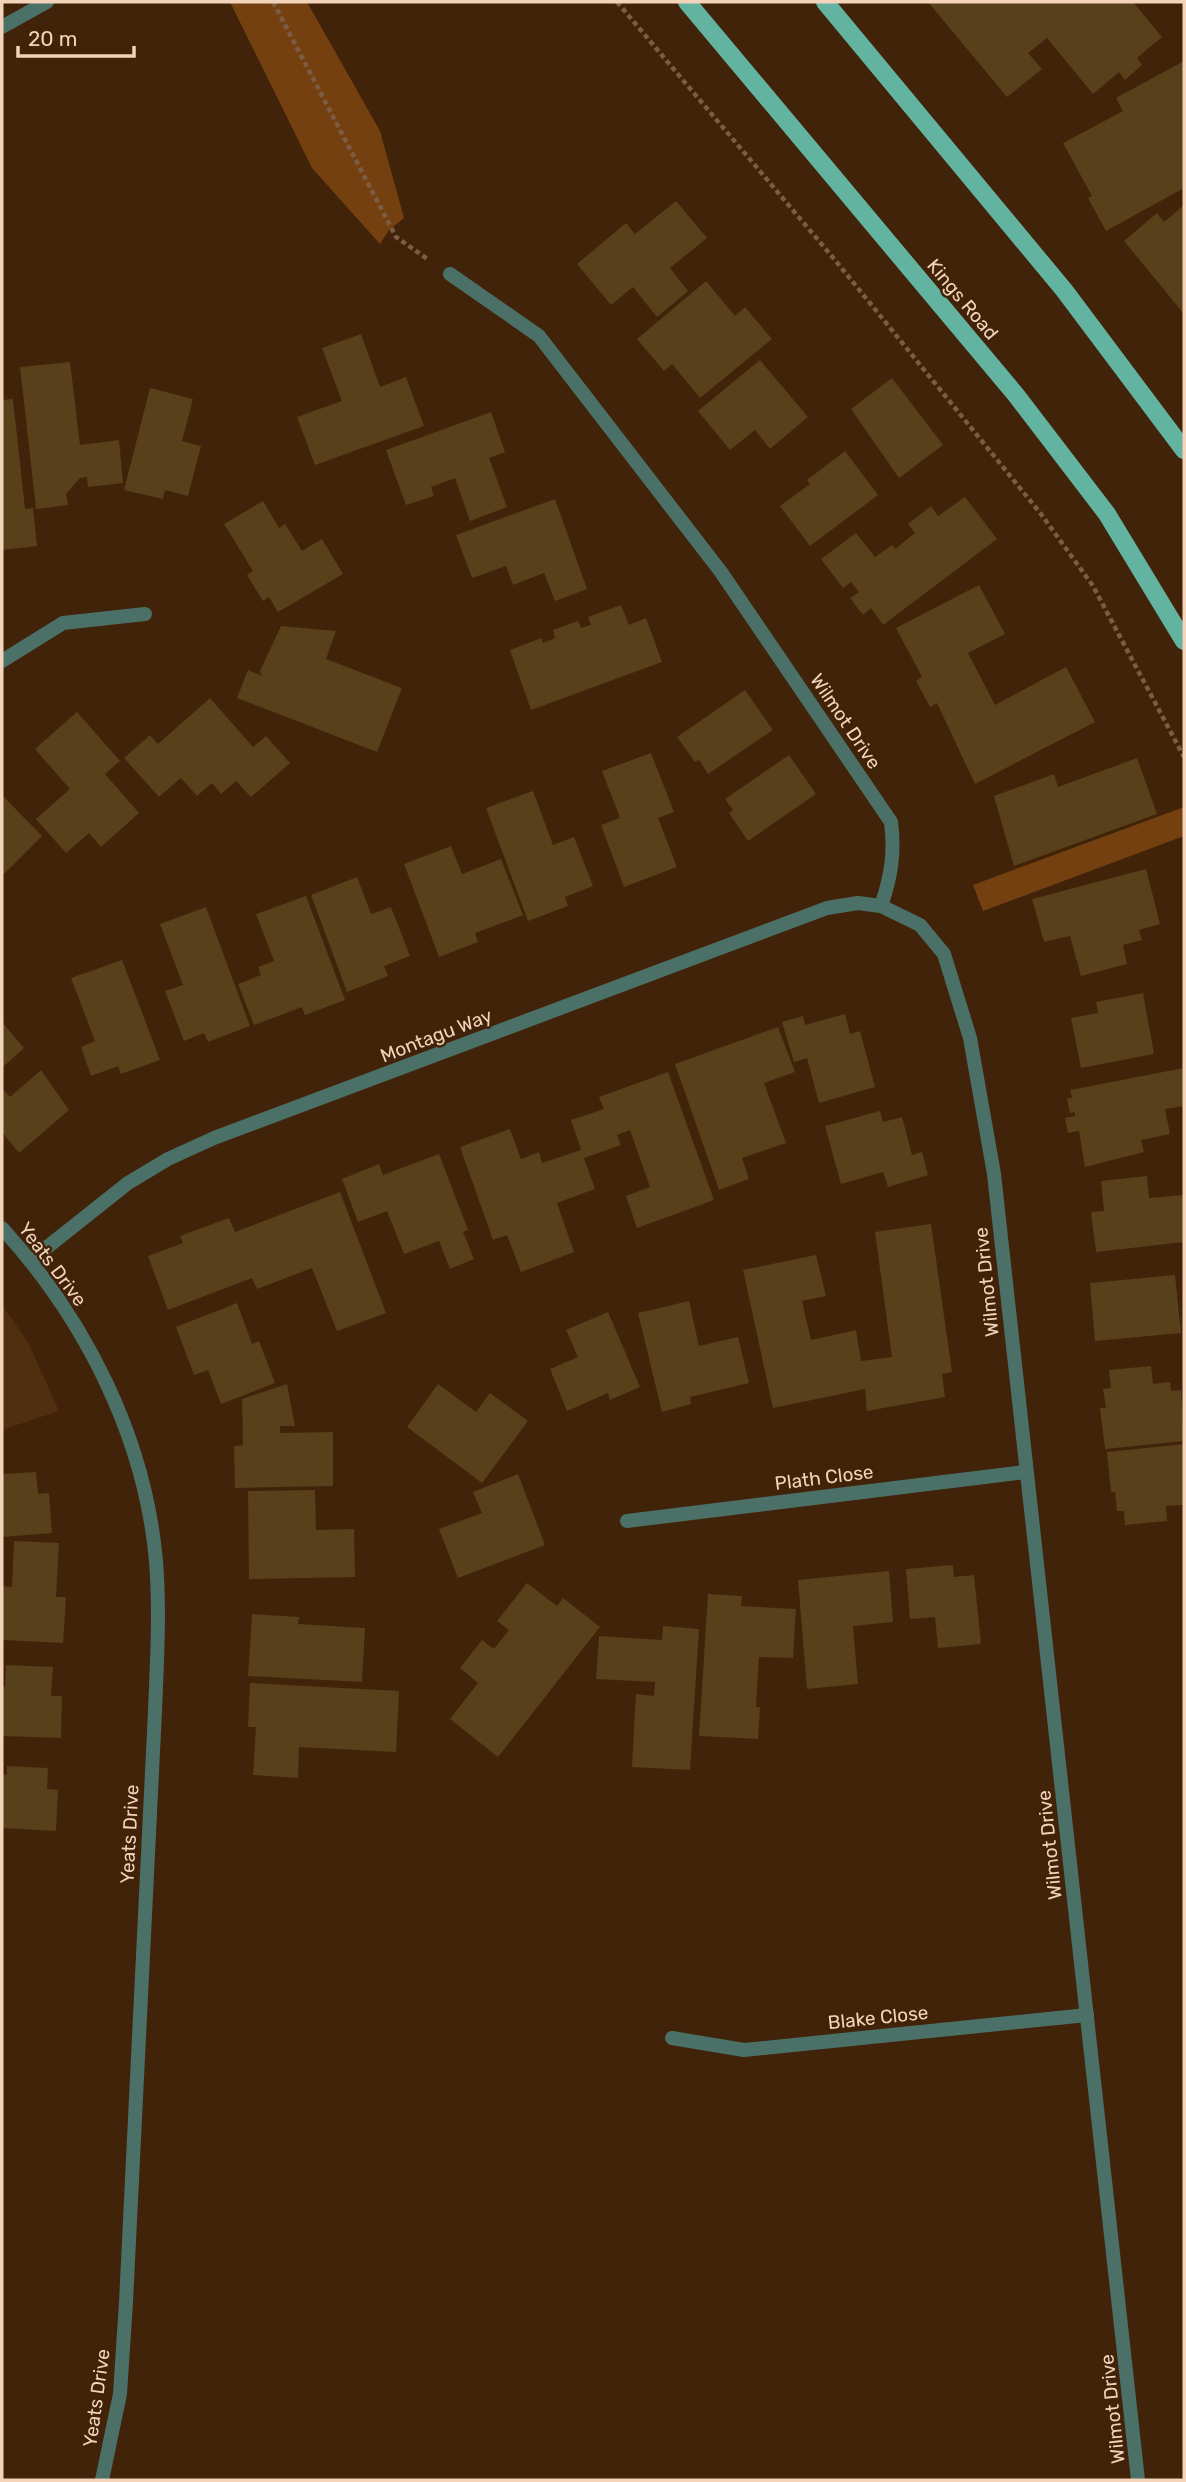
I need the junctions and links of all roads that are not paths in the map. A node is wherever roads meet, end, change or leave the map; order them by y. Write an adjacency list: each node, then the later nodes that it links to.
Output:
1 (47, 2): 4 (street)
2 (687, 2): 8 (main road, Kings Road)
3 (825, 2): 6 (main road)
4 (2, 27)
5 (450, 274): 10 (street, Wilmot Drive)
6 (1184, 450)
7 (145, 614): 9 (street)
8 (1184, 641)
9 (2, 661)
10 (881, 906): 12 (street, Montagu Way); 13 (street, Wilmot Drive)
11 (2, 1228): 12 (street, Yeats Drive)
12 (31, 1260): 17 (street, Yeats Drive)
13 (1025, 1472): 14 (street, Plath Close); 15 (street, Wilmot Drive)
14 (627, 1521)
15 (1087, 2015): 16 (street, Blake Close); 18 (street, Wilmot Drive)
16 (672, 2038)
17 (102, 2480)
18 (1138, 2480)

